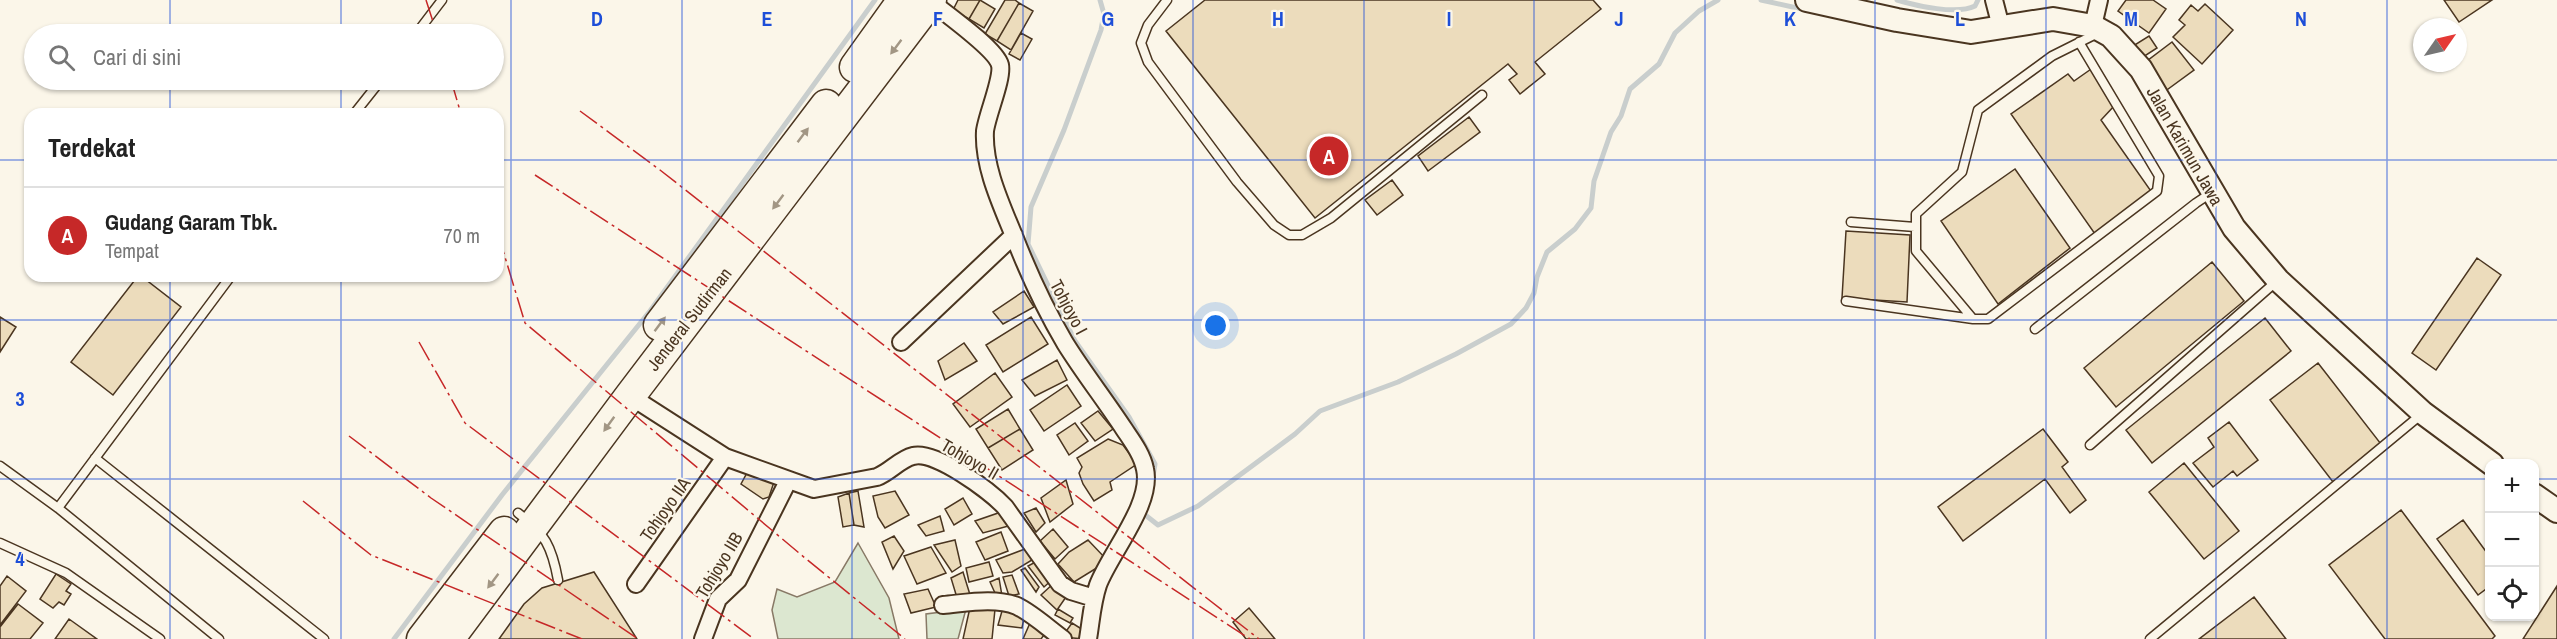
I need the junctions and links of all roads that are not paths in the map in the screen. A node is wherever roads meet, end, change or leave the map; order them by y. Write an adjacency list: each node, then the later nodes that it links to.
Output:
1 (442, 0): 8 (lane)
2 (903, 0): 18 (highway, Jenderal Sudirman, one-way to 2)
3 (931, 0): 17 (street, Tohjoyo I); 18 (highway, Jenderal Sudirman, one-way to 18)
4 (1167, 0): 12 (lane)
5 (1807, 0): 9 (street, Jalan Karimun Jawa)
6 (1994, 0): 9 (street)
7 (2099, 0): 10 (street)
8 (424, 24)
9 (2001, 27): 10 (street, Jalan Karimun Jawa)
10 (2091, 33): 14 (street, Jalan Karimun Jawa); 16 (lane); 22 (lane)
11 (373, 90): 13 (lane)
12 (1482, 95)
13 (359, 108)
14 (2211, 193): 19 (street, Jalan Karimun Jawa); 23 (lane)
15 (1851, 222): 16 (lane)
16 (1915, 228): 22 (lane)
17 (1014, 235): 24 (street); 40 (street, Tohjoyo I)
18 (719, 263): 25 (highway, Jenderal Sudirman); 36 (highway, Jenderal Sudirman, one-way to 18)
19 (2278, 280): 26 (street, Jalan Karimun Jawa); 27 (lane)
20 (227, 282): 28 (lane)
21 (1846, 301): 22 (lane)
22 (1972, 319)
23 (2035, 329)
24 (901, 342)
25 (630, 396): 29 (street, Tohjoyo II); 36 (highway, Jenderal Sudirman, one-way to 36)
26 (2423, 413): 30 (street, Jalan Karimun Jawa); 50 (lane)
27 (2090, 445)
28 (95, 458): 34 (lane); 44 (lane)
29 (725, 458): 32 (street, Tohjoyo II); 39 (street, Tohjoyo IIA)
30 (2485, 459)
31 (0, 466): 34 (lane)
32 (788, 481): 40 (street, Tohjoyo II); 47 (street, Tohjoyo IIB)
33 (2539, 498): 35 (street)
34 (58, 508): 43 (lane)
35 (2557, 511)
36 (526, 519): 38 (lane); 45 (highway, Jenderal Sudirman); 46 (highway, Jenderal Sudirman, one-way to 46)
37 (0, 543): 42 (lane)
38 (558, 580)
39 (636, 584)
40 (1094, 598): 49 (street, Tohjoyo I)
41 (943, 605): 48 (street)
42 (160, 639)
43 (219, 639)
44 (324, 639)
45 (422, 639)
46 (449, 639)
47 (703, 639)
48 (1063, 639)
49 (1088, 639)
50 (2150, 639)

